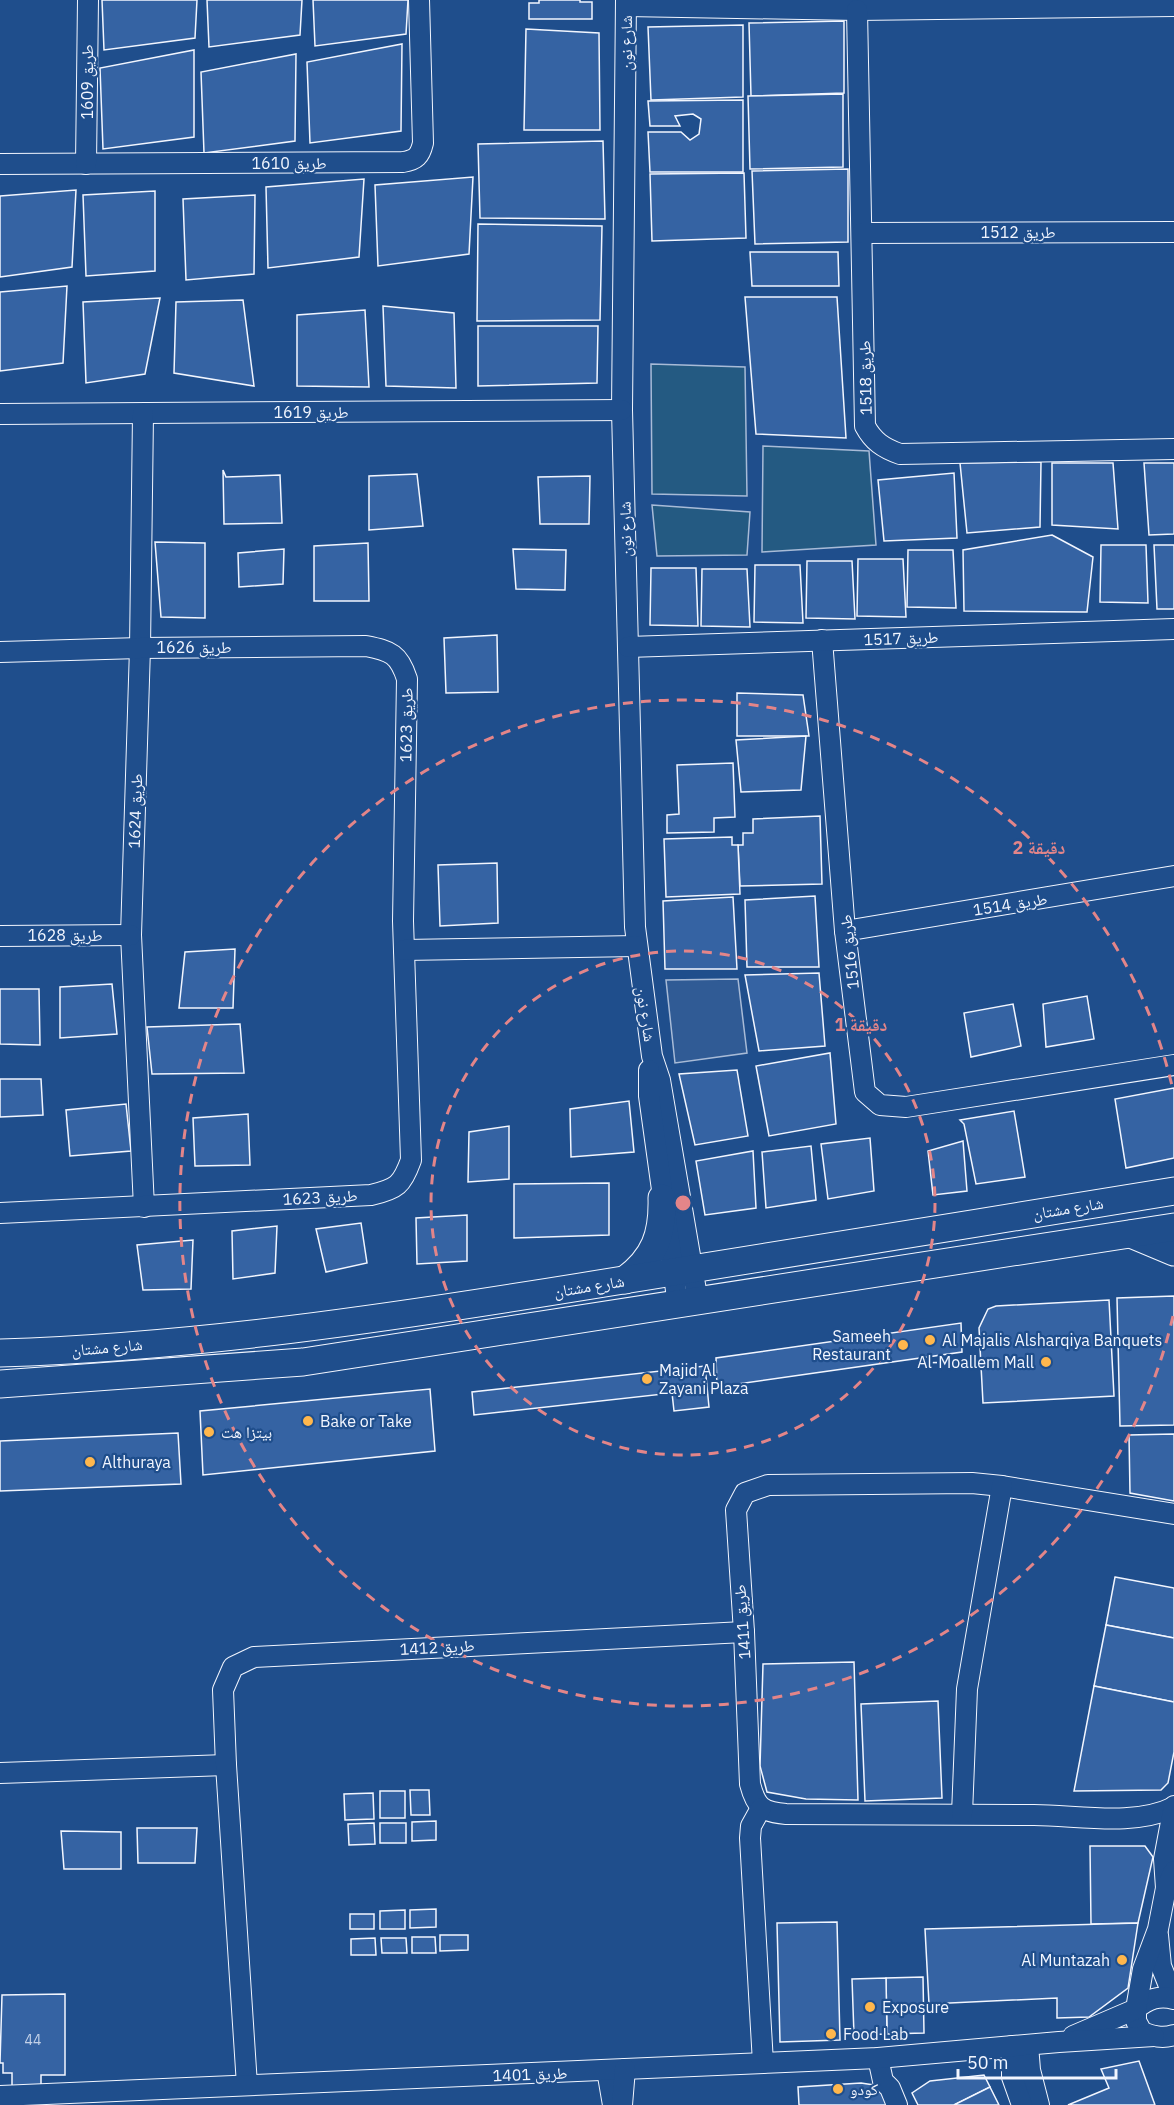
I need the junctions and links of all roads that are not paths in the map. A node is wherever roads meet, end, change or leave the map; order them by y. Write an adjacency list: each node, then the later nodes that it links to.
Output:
1 (88, 0): 8 (street, طريق 1609)
2 (420, 0): 8 (street, طريق 1610)
3 (626, 3): 6 (street); 11 (street, شارع نون)
4 (1025, 4): 5 (street); 6 (street)
5 (1174, 6)
6 (857, 10): 10 (street, طريق 1518)
7 (0, 164): 8 (street, طريق 1610)
8 (86, 164)
9 (1174, 232): 10 (street, طريق 1512)
10 (862, 233): 14 (street, طريق 1518)
11 (622, 410): 13 (street, طريق 1619); 17 (street, شارع نون)
12 (0, 414): 13 (street, طريق 1619)
13 (142, 414): 18 (street, طريق 1624)
14 (1174, 449)
15 (1174, 629): 16 (street, طريق 1517)
16 (822, 640): 17 (street, طريق 1517); 22 (street, طريق 1516)
17 (628, 647): 25 (street, شارع نون)
18 (140, 648): 19 (street, طريق 1626); 20 (street, طريق 1626); 23 (street, طريق 1624)
19 (388, 651): 26 (street, طريق 1623)
20 (0, 652)
21 (1174, 876): 22 (street, طريق 1514)
22 (845, 931): 28 (street, طريق 1516)
23 (131, 934): 24 (street, طريق 1628); 31 (street, طريق 1624)
24 (0, 936)
25 (636, 946): 26 (street); 27 (street, شارع نون)
26 (404, 950): 31 (street, طريق 1623)
27 (652, 1056): 30 (street, شارع نون); 36 (street, شارع نون)
28 (1174, 1065)
29 (1174, 1191): 36 (street, شارع مشتان)
30 (662, 1198): 36 (street, شارع نون); 37 (street)
31 (144, 1207): 32 (street, طريق 1623)
32 (0, 1213)
33 (1174, 1227): 34 (street, شارع مشتان)
34 (1130, 1234): 35 (street); 38 (street, شارع مشتان)
35 (1174, 1252)
36 (684, 1271): 37 (street, شارع مشتان); 38 (street, شارع نون)
37 (625, 1280): 39 (street, شارع مشتان)
38 (688, 1303): 40 (street, شارع مشتان)
39 (0, 1353)
40 (0, 1384)
41 (1002, 1486): 42 (street, طريق 1411); 43 (street, طريق 1411); 47 (street)
42 (1174, 1514)
43 (744, 1632): 44 (street, طريق 1412); 46 (street, طريق 1411)
44 (226, 1765): 45 (street); 62 (street, طريق 1412)
45 (0, 1773)
46 (761, 1808): 47 (street); 60 (street)
47 (962, 1814): 49 (street)
48 (1173, 1816): 49 (street); 50 (street)
49 (1135, 1818): 50 (street)
50 (1165, 1849): 51 (street)
51 (1170, 1879): 52 (street)
52 (1166, 1924): 53 (street); 54 (street)
53 (1174, 1998): 54 (street, طريق 1401)
54 (1136, 2009): 56 (street); 57 (street, طريق 1401)
55 (1174, 2035): 56 (street, طريق 1401)
56 (1154, 2036): 57 (street, طريق 1401)
57 (1059, 2042): 58 (street, طريق 1401)
58 (1020, 2046): 59 (street, طريق 1401); 67 (street); 68 (street)
59 (886, 2058): 60 (street, طريق 1401); 64 (street)
60 (763, 2063): 61 (street, طريق 1401)
61 (616, 2070): 62 (street, طريق 1401); 65 (street); 66 (street)
62 (247, 2085): 63 (street, طريق 1401)
63 (0, 2096)
64 (894, 2096)
65 (613, 2105)
66 (622, 2105)
67 (1022, 2105)
68 (1039, 2105)

